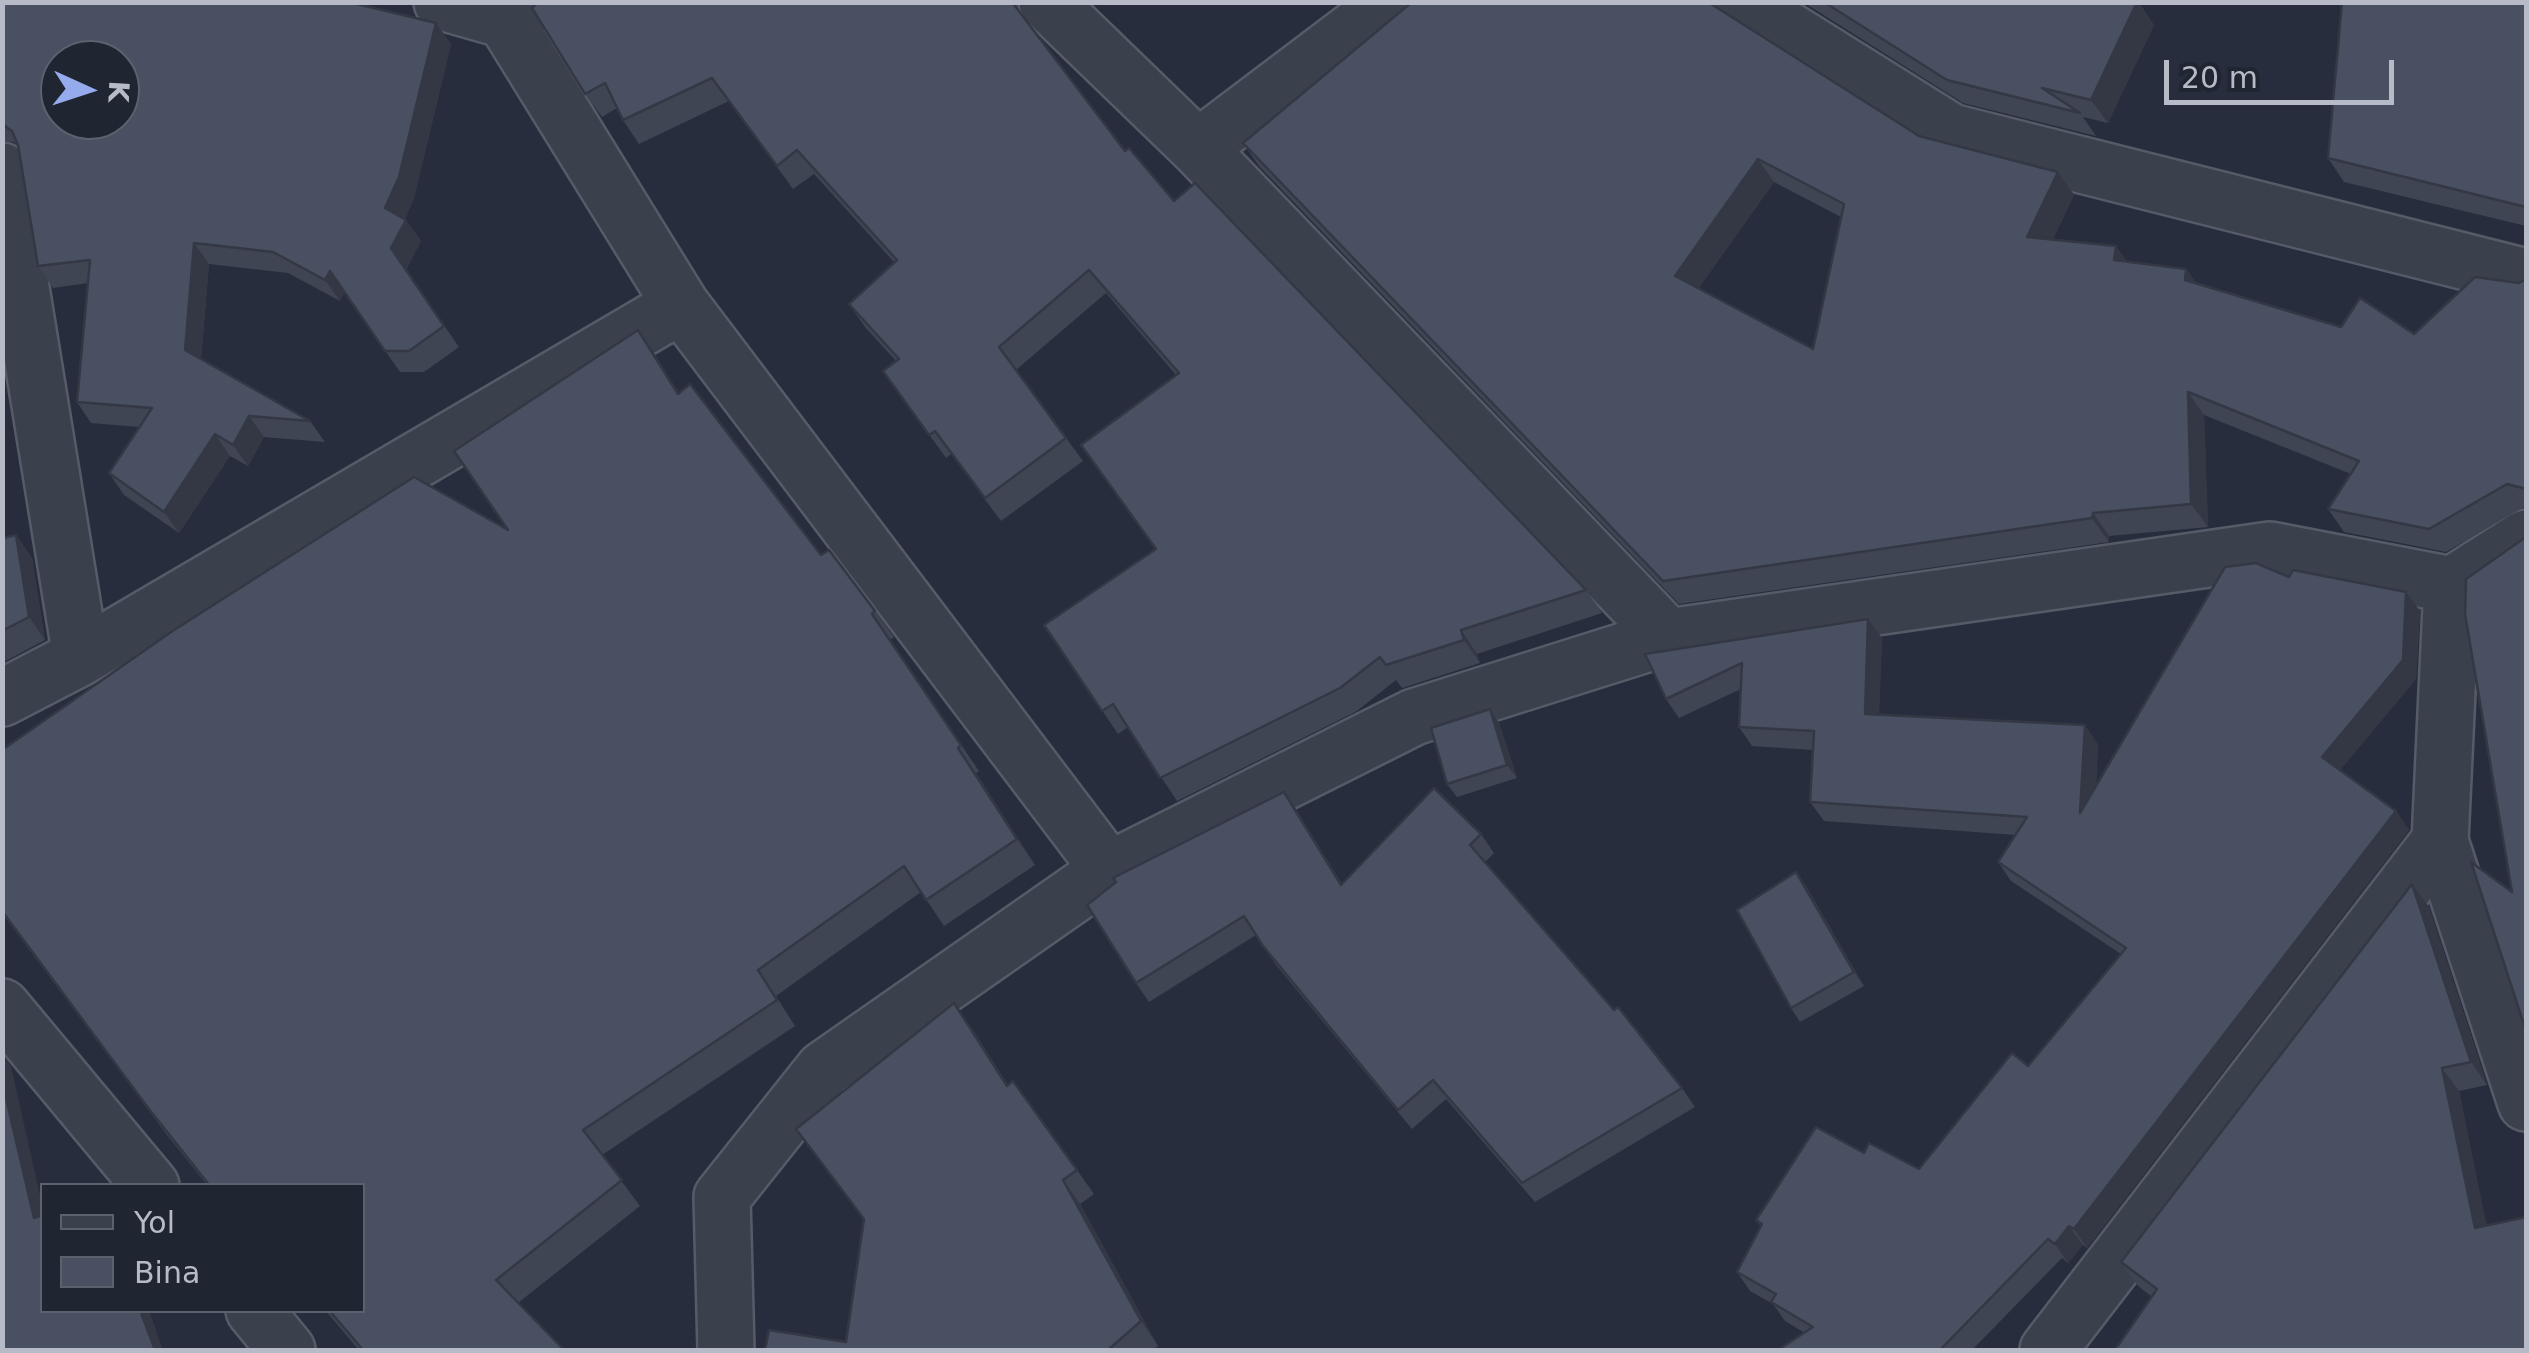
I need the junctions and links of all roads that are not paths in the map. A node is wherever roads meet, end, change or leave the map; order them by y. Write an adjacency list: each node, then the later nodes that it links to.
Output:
1 (442, 2): 5 (street)
2 (1048, 2): 6 (street)
3 (1392, 2): 6 (street)
4 (1743, 2): 8 (street)
5 (520, 11): 9 (street)
6 (1198, 148): 12 (street)
7 (2, 171): 13 (street)
8 (2526, 277)
9 (681, 305): 13 (street); 16 (street)
10 (2526, 538): 11 (street)
11 (2452, 586): 12 (street); 15 (street)
12 (1668, 637): 16 (street)
13 (80, 657): 14 (street)
14 (2, 698)
15 (2440, 841): 18 (street); 23 (street)
16 (1108, 870): 22 (street)
17 (2, 1007): 19 (street)
18 (2526, 1104)
19 (148, 1183)
20 (256, 1313): 21 (street)
21 (287, 1350)
22 (726, 1350)
23 (2048, 1350)

